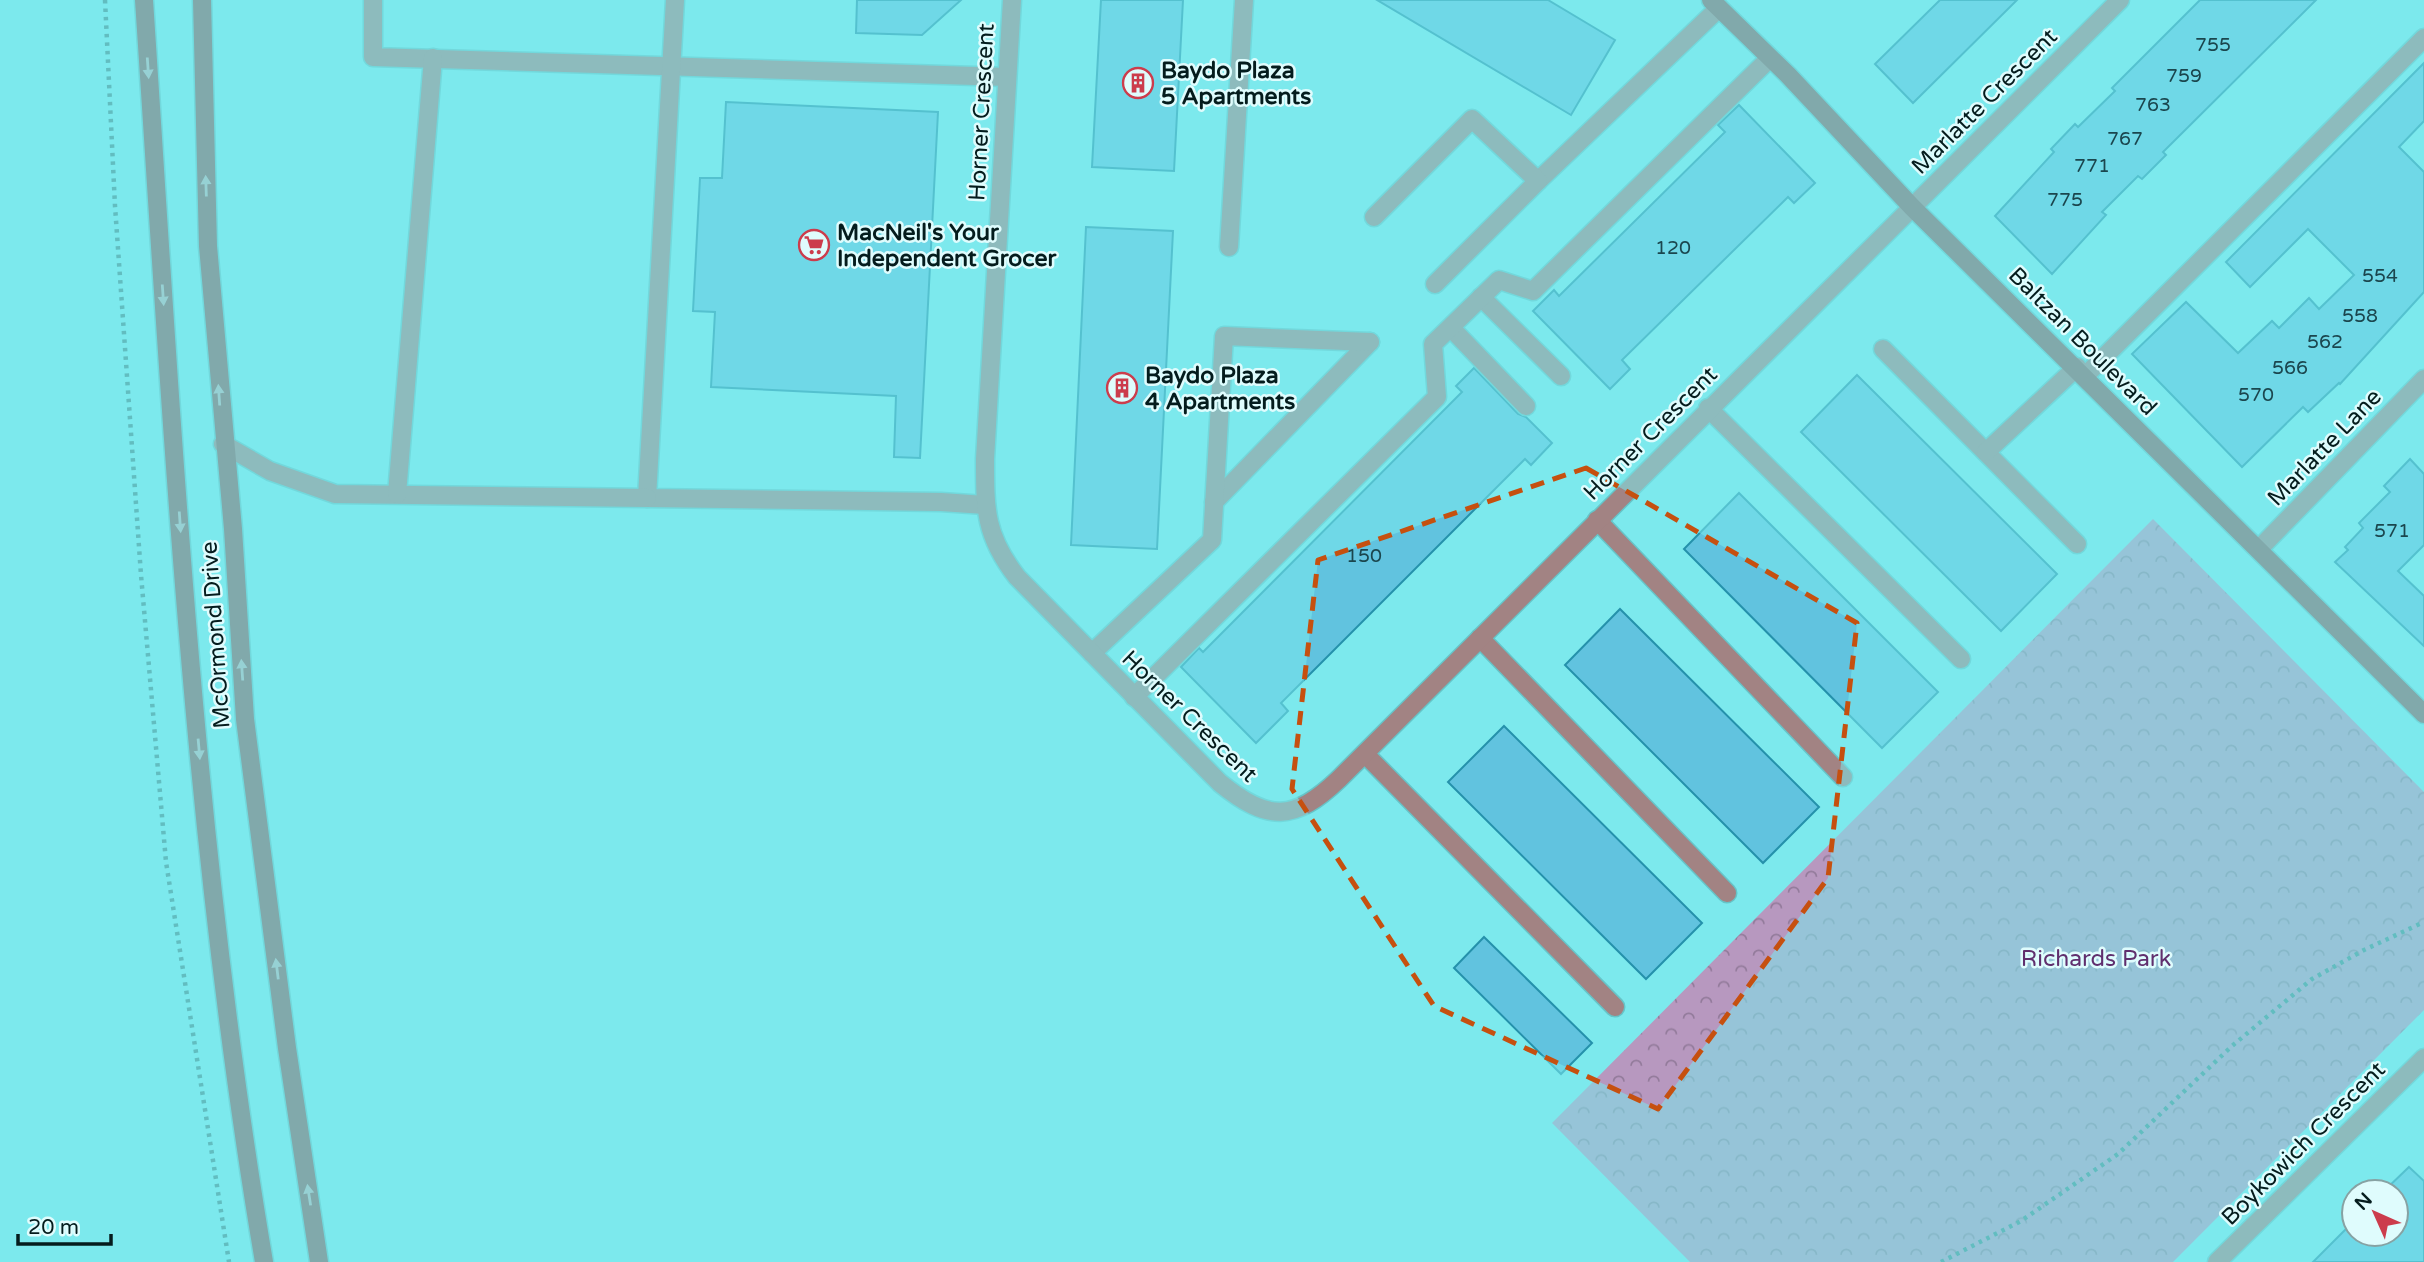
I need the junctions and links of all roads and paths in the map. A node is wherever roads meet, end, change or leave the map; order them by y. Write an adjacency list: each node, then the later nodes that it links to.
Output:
1 (105, 0): 48 (path)
2 (144, 0): 49 (main road, McOrmond Drive, one-way to 49)
3 (202, 0): 28 (main road, McOrmond Drive, one-way to 3)
4 (373, 0): 11 (street)
5 (675, 0): 13 (street)
6 (1012, 0): 14 (street, Horner Crescent)
7 (1244, 0): 18 (street)
8 (2120, 0): 16 (street, Marlatte Crescent)
9 (1715, 4): 12 (main road, Baltzan Boulevard); 15 (street)
10 (2424, 37): 23 (street)
11 (433, 58): 13 (street); 30 (street)
12 (1770, 58): 16 (main road, Baltzan Boulevard); 20 (street)
13 (673, 64): 14 (street); 31 (street)
14 (1007, 76): 33 (street, Horner Crescent)
15 (1538, 181): 17 (street); 19 (street)
16 (1912, 207): 23 (main road, Baltzan Boulevard); 27 (street, Horner Crescent)
17 (1374, 217)
18 (1229, 247)
19 (1435, 284)
20 (1481, 297): 21 (street); 24 (street)
21 (1451, 328): 26 (street); 40 (street)
22 (1883, 349): 29 (street)
23 (2081, 371): 29 (street); 36 (main road, Baltzan Boulevard)
24 (1561, 376)
25 (2424, 379): 36 (street, Marlatte Lane)
26 (1526, 405)
27 (1708, 408): 34 (street, Horner Crescent); 39 (street)
28 (223, 444): 30 (street); 50 (main road, McOrmond Drive, one-way to 28)
29 (1986, 452): 35 (street)
30 (397, 494): 31 (street)
31 (647, 498): 33 (street)
32 (1214, 502): 32 (street); 38 (street)
33 (985, 505): 38 (street, Horner Crescent)
34 (1597, 520): 37 (street, Horner Crescent); 43 (street)
35 (2077, 544)
36 (2259, 549): 41 (main road, Baltzan Boulevard)
37 (1480, 638): 42 (street, Horner Crescent); 44 (street)
38 (1092, 653): 40 (street, Horner Crescent)
39 (1961, 659)
40 (1135, 697): 42 (street, Horner Crescent)
41 (2424, 714)
42 (1365, 754): 46 (street)
43 (1843, 777)
44 (1727, 893)
45 (2424, 922): 51 (path)
46 (1615, 1007)
47 (2424, 1058): 52 (street, Boykowich Crescent)
48 (229, 1262)
49 (264, 1262)
50 (319, 1262)
51 (1941, 1262)
52 (2217, 1262)

